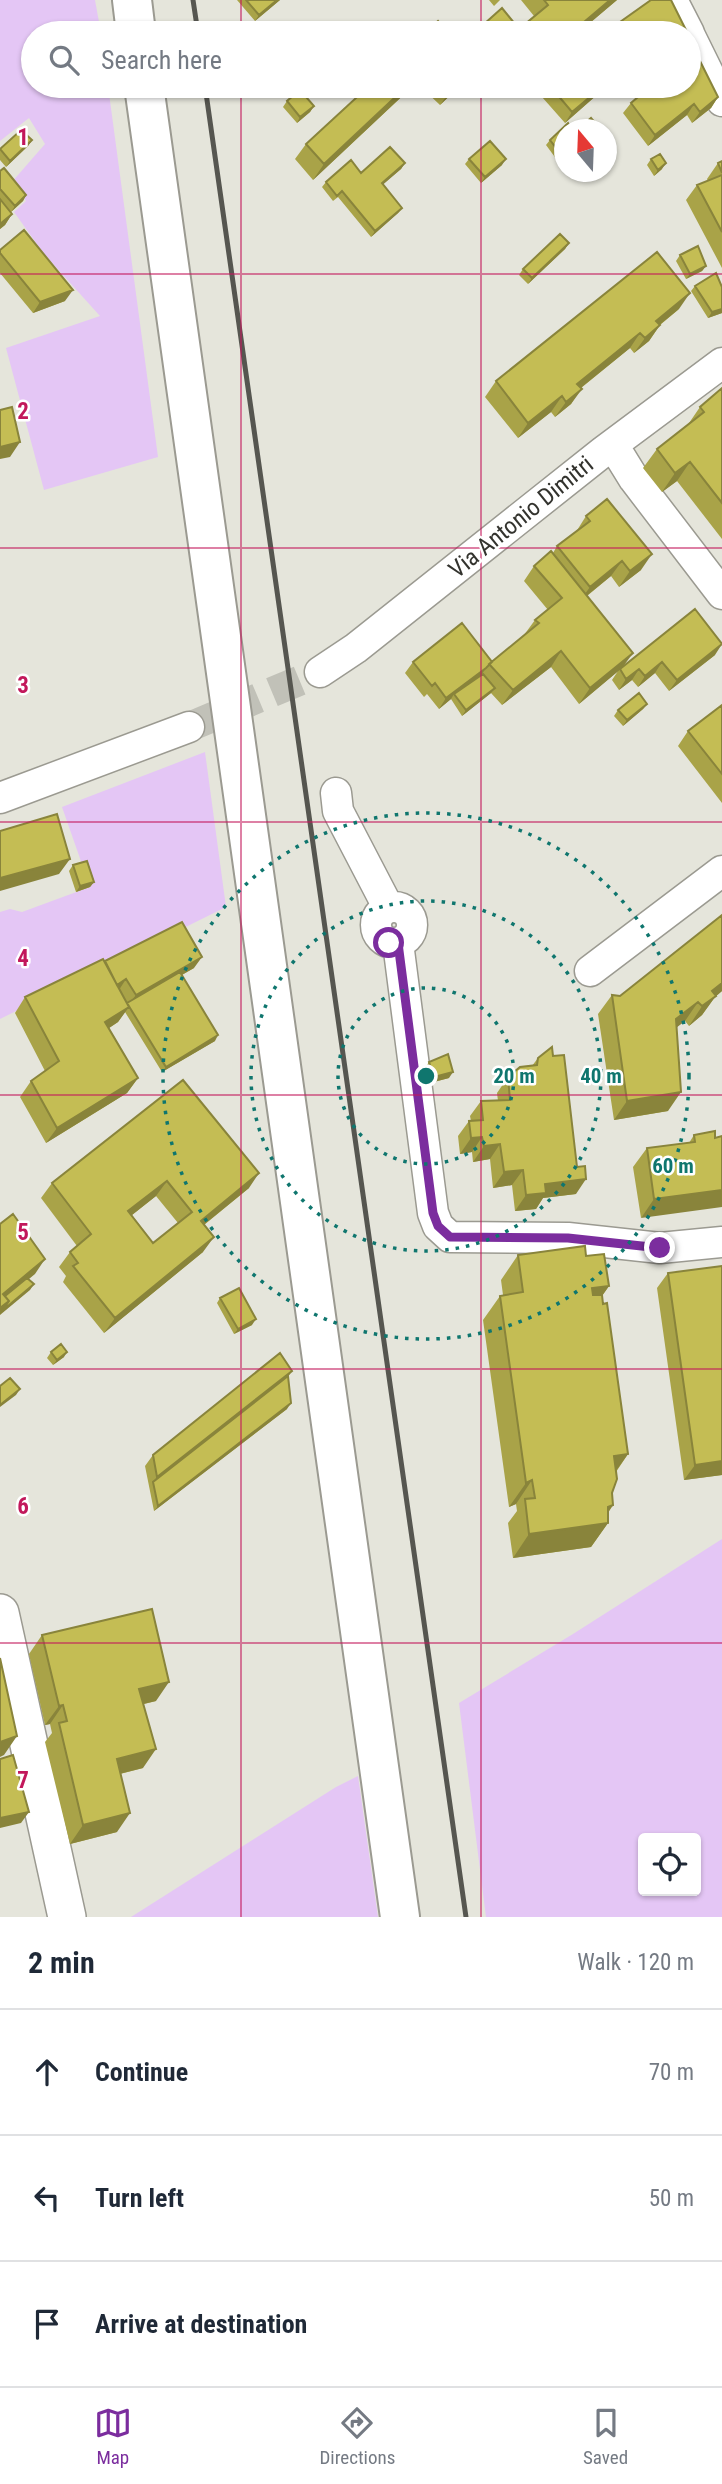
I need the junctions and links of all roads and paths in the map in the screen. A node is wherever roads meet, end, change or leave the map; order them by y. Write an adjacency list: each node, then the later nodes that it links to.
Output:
1 (132, 0): 3 (highway)
2 (672, 0): 4 (street)
3 (135, 21)
4 (683, 21)
5 (701, 58): 7 (street)
6 (146, 98): 20 (highway)
7 (722, 102)
8 (722, 363): 9 (street, Via Antonio Dimitri)
9 (612, 445): 10 (street); 11 (street, Via Antonio Dimitri)
10 (722, 594)
11 (320, 672)
12 (189, 727): 14 (street)
13 (336, 793): 17 (street)
14 (0, 798)
15 (722, 871): 16 (street)
16 (590, 971)
17 (722, 1242)
18 (0, 1614): 19 (main road)
19 (67, 1917)
20 (400, 1917)

